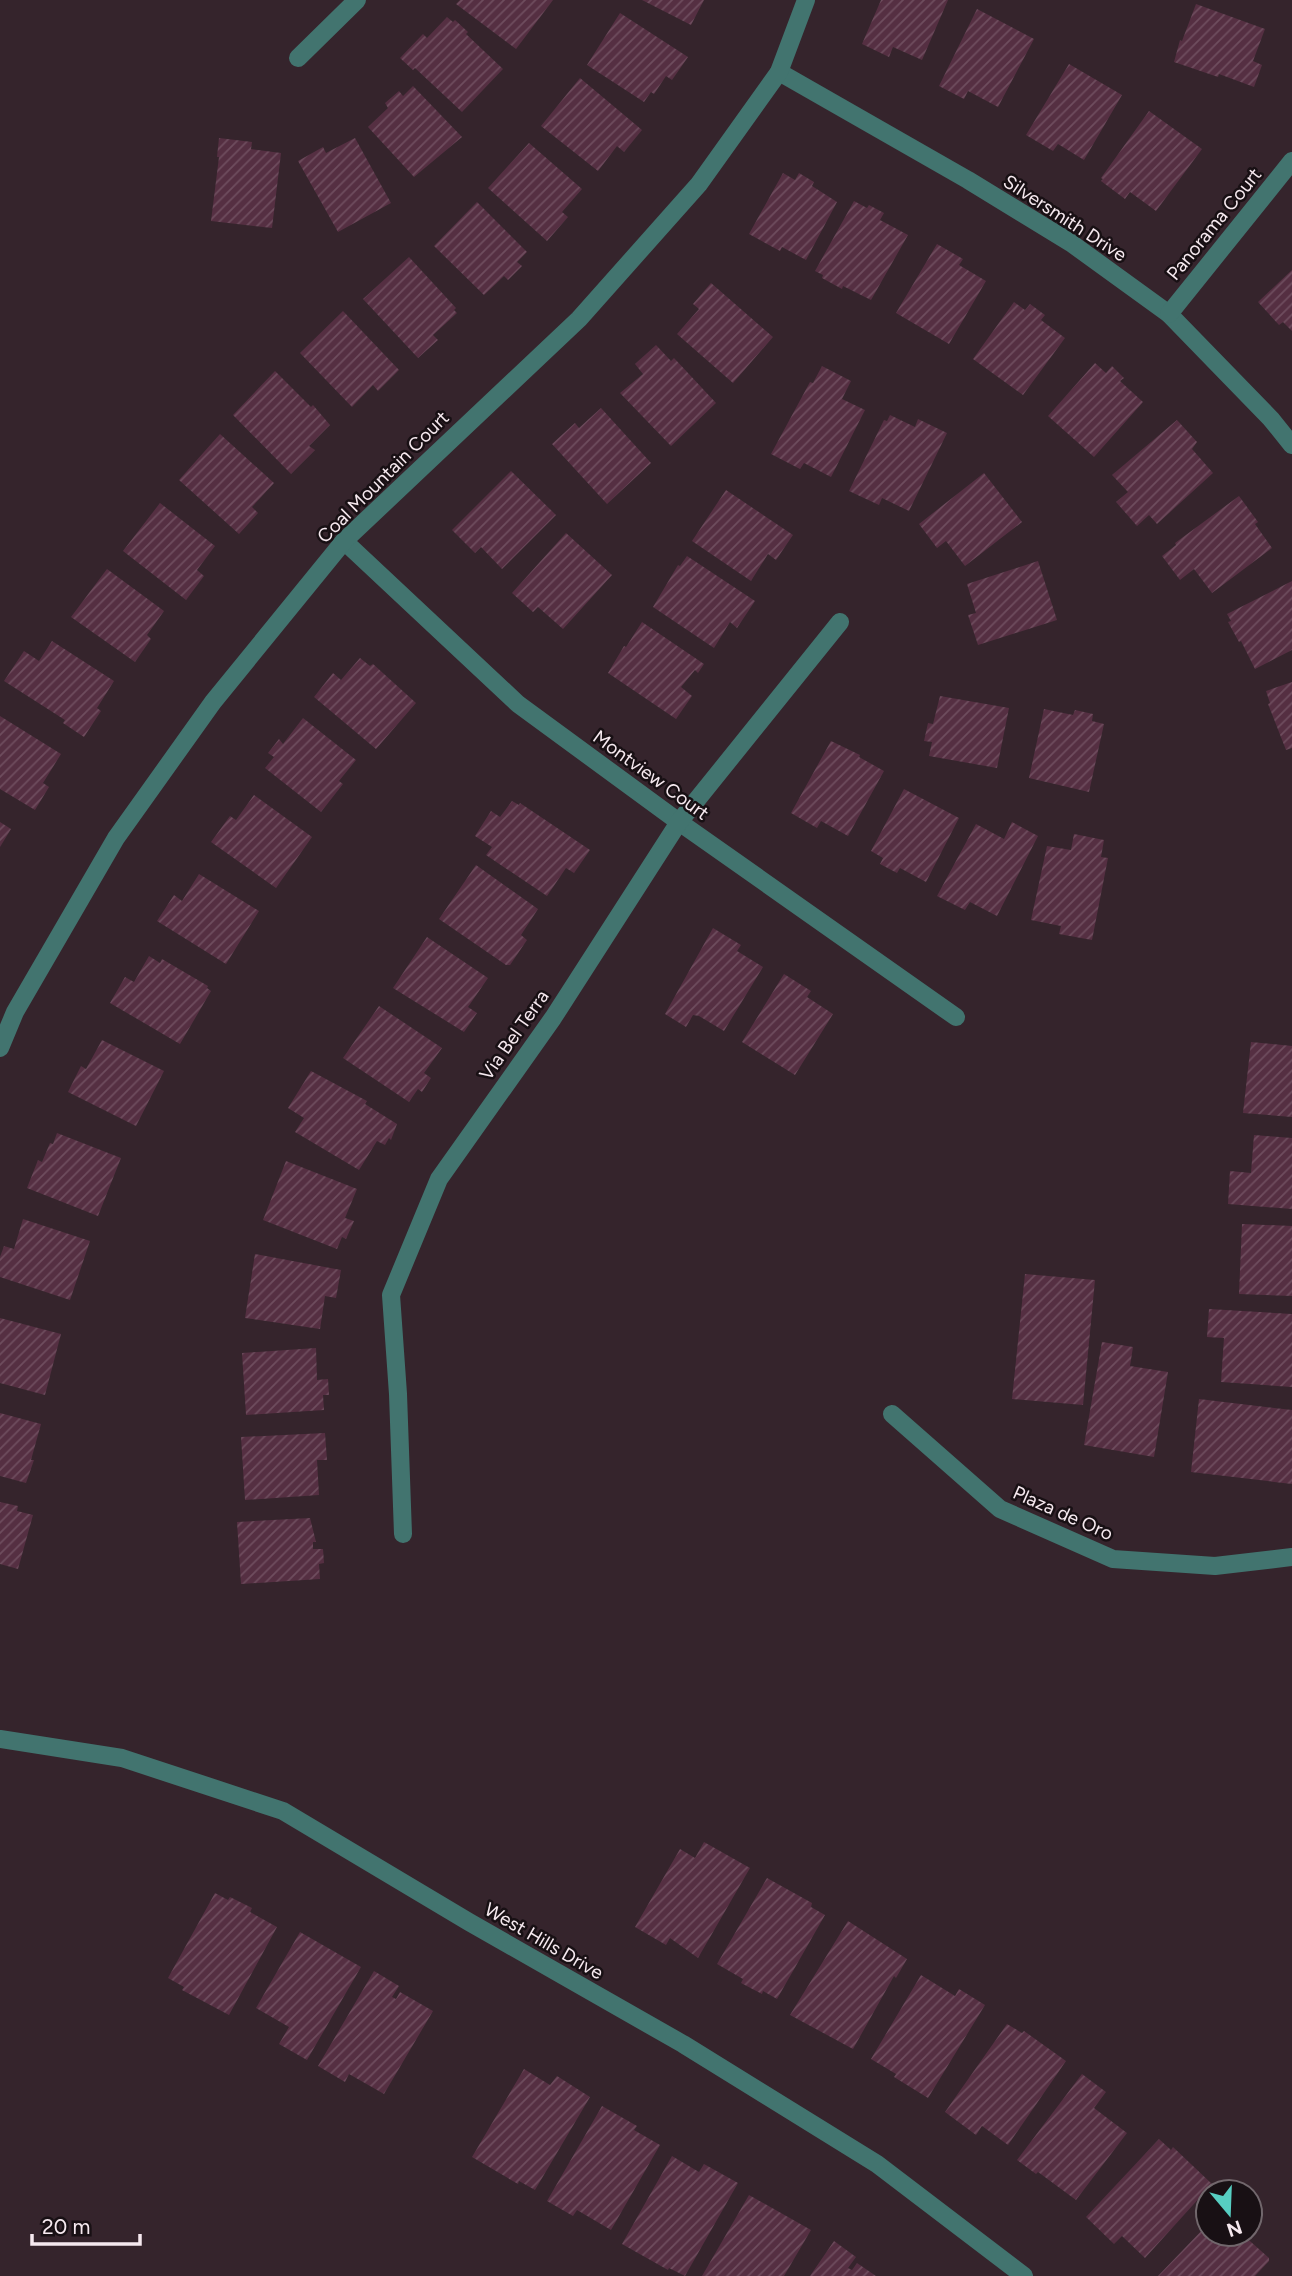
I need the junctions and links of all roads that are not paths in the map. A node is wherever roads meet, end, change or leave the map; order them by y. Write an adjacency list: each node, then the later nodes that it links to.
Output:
1 (357, 0): 3 (street)
2 (806, 0): 4 (street, Coal Mountain Court)
3 (298, 58)
4 (779, 72): 6 (street, Silversmith Drive); 8 (street, Coal Mountain Court)
5 (1292, 161): 6 (street, Panorama Court)
6 (1169, 314): 7 (street, Silversmith Drive)
7 (1292, 445)
8 (344, 541): 10 (street, Montview Court); 12 (street, Coal Mountain Court)
9 (840, 622): 10 (street, Via Bel Terra)
10 (679, 822): 11 (street, Montview Court); 14 (street, Via Bel Terra)
11 (956, 1017)
12 (0, 1048)
13 (892, 1414): 15 (street, Plaza de Oro)
14 (403, 1534)
15 (1292, 1557)
16 (0, 1739): 17 (street, West Hills Drive)
17 (1024, 2276)

